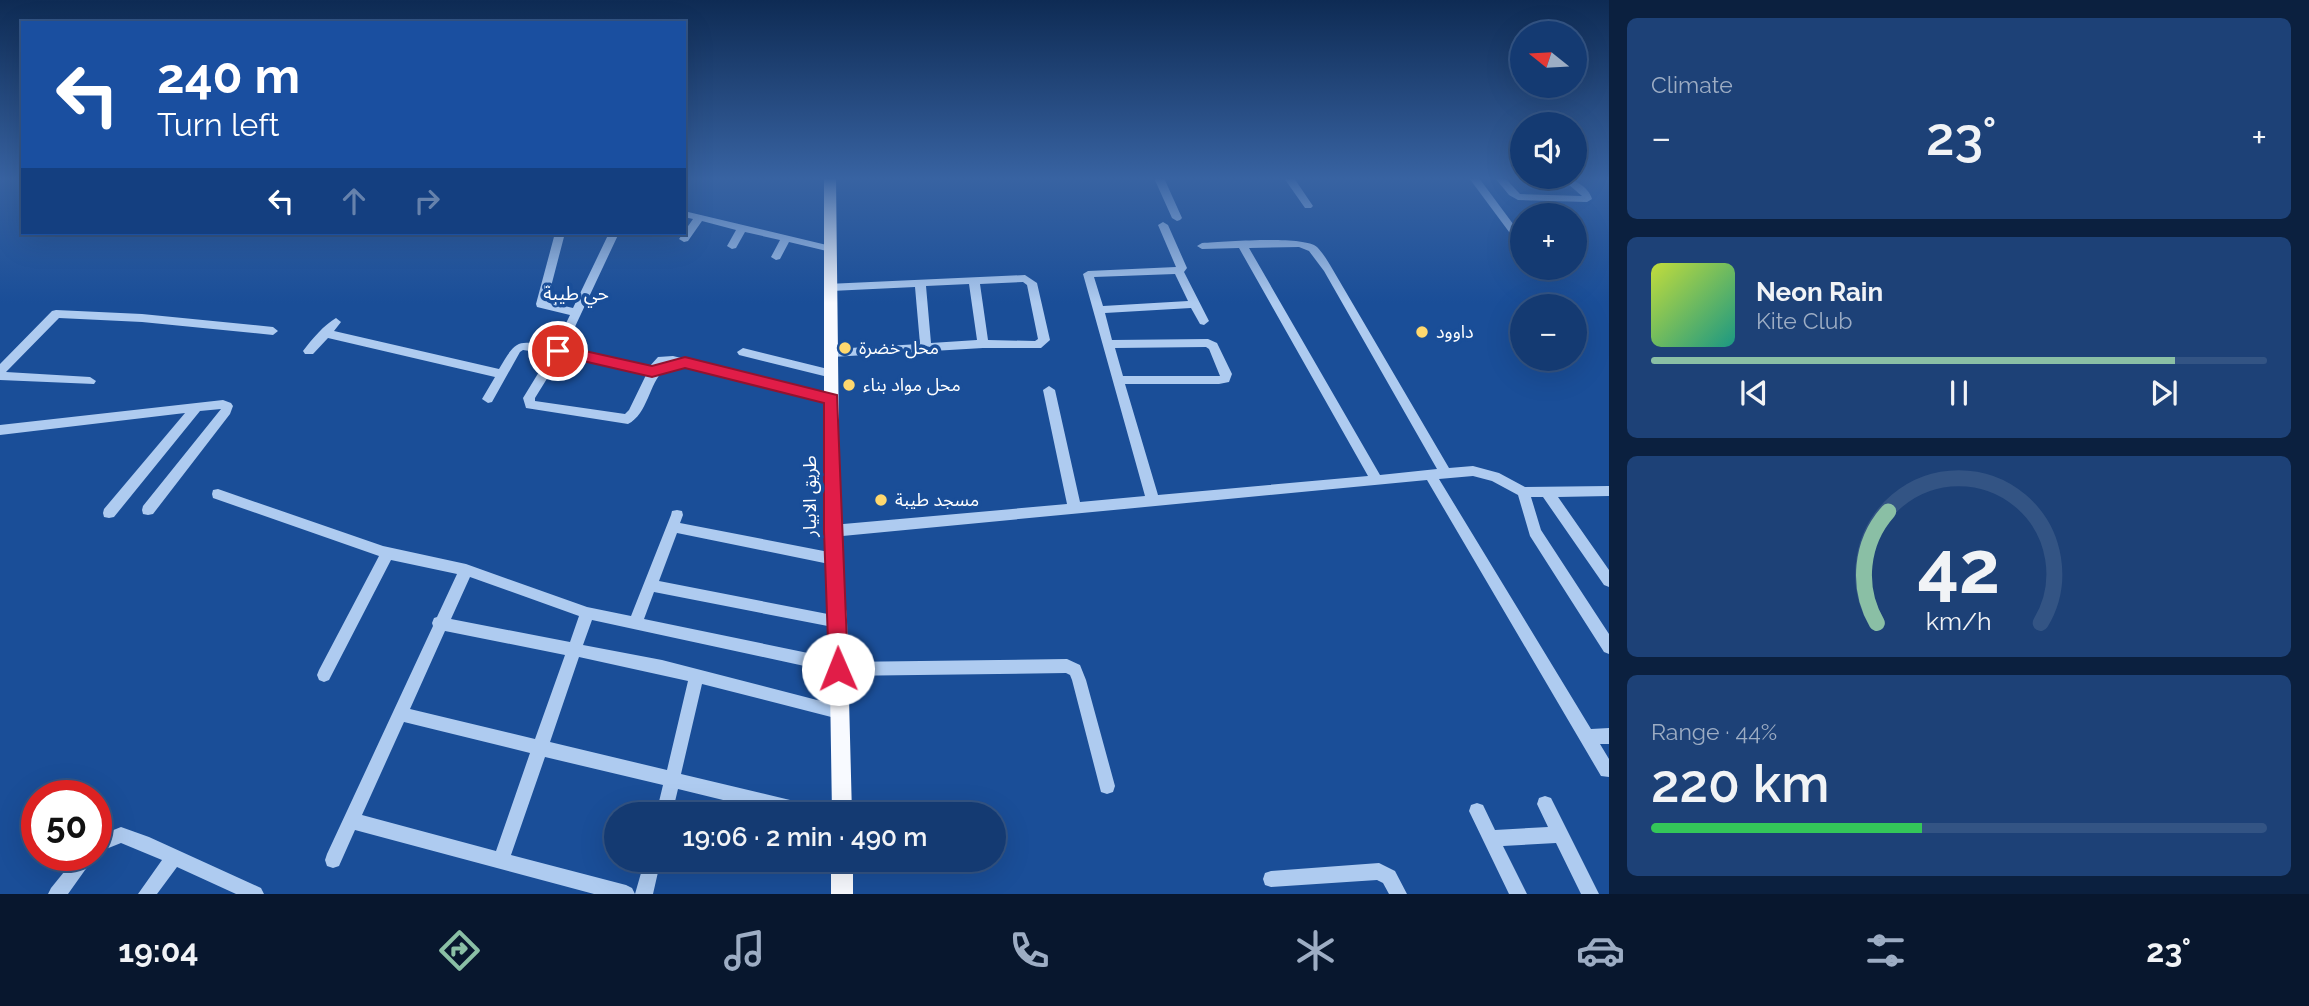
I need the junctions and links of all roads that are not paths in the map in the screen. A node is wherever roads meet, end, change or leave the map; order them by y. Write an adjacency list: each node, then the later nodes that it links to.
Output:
1 (698, 220): 8 (street)
2 (706, 220): 5 (street)
3 (831, 220): 13 (main road, طريق الابيار)
4 (1163, 225): 15 (street)
5 (742, 228): 9 (street); 11 (street)
6 (559, 235): 21 (street)
7 (613, 235): 21 (street)
8 (684, 239)
9 (786, 239): 13 (street); 14 (street)
10 (1242, 245): 12 (street); 44 (street); 46 (street)
11 (732, 246)
12 (1202, 246)
13 (831, 249): 18 (main road, طريق الابيار)
14 (776, 257)
15 (1179, 271): 19 (street); 20 (street)
16 (974, 280): 17 (street); 25 (street); 25 (street)
17 (920, 282): 18 (street); 28 (street)
18 (831, 287): 31 (main road, طريق الابيار)
19 (1195, 305): 20 (street); 27 (street)
20 (1100, 310): 26 (street)
21 (577, 313): 30 (street)
22 (335, 321): 24 (street)
23 (273, 331): 33 (street)
24 (325, 333): 29 (street); 34 (street)
25 (983, 344): 28 (street)
26 (1109, 344): 27 (street); 37 (street)
27 (1210, 344): 37 (street)
28 (926, 348): 31 (street)
29 (309, 351)
30 (558, 351): 32 (street); 32 (street); 34 (street)
31 (832, 354): 35 (main road, طريق الابيار)
32 (652, 372): 36 (street)
33 (0, 373): 38 (street)
34 (501, 374): 40 (street)
35 (832, 374): 36 (street); 41 (main road, طريق الابيار)
36 (738, 375): 41 (street)
37 (1119, 380): 51 (street)
38 (90, 381)
39 (1049, 390): 52 (street)
40 (488, 398)
41 (832, 399): 55 (main road, طريق الابيار)
42 (197, 407): 43 (street); 53 (street); 54 (street)
43 (0, 430)
44 (1447, 474): 45 (street); 47 (street)
45 (1430, 475): 46 (street); 73 (street)
46 (1377, 481): 51 (street)
47 (1523, 492): 48 (street); 65 (street)
48 (1547, 492): 49 (street); 59 (street)
49 (1608, 492)
50 (218, 494): 56 (street)
51 (1153, 501): 52 (street)
52 (1075, 509): 55 (street)
53 (148, 510)
54 (109, 513)
55 (832, 531): 57 (main road, طريق الابيار)
56 (388, 553): 58 (street); 68 (street)
57 (834, 559): 60 (street); 63 (main road, طريق الابيار)
58 (466, 569): 61 (street); 64 (street)
59 (1609, 582)
60 (650, 585): 62 (street); 63 (street)
61 (587, 613): 62 (street); 66 (street)
62 (636, 622): 67 (street)
63 (838, 622): 67 (main road, طريق الابيار)
64 (439, 623): 66 (street); 71 (street)
65 (1609, 647)
66 (574, 649): 69 (street); 74 (street)
67 (838, 667): 70 (main road, طريق الابيار); 77 (street)
68 (324, 675)
69 (697, 676): 70 (street); 76 (street)
70 (839, 712): 80 (main road, طريق الابيار)
71 (400, 714): 74 (street); 83 (street)
72 (1609, 736): 73 (street)
73 (1589, 737): 75 (street)
74 (540, 747): 76 (street); 89 (street)
75 (1607, 770)
76 (674, 778): 78 (street); 79 (street)
77 (1107, 786)
78 (667, 802)
79 (769, 802)
80 (842, 802)
81 (1545, 804): 84 (street)
82 (1477, 811): 85 (street)
83 (352, 821): 88 (street); 89 (street)
84 (1561, 835): 85 (street); 102 (street)
85 (1491, 838): 101 (street)
86 (112, 839): 87 (street)
87 (174, 857): 94 (street); 96 (street)
88 (334, 860)
89 (500, 862): 97 (street)
90 (75, 871): 95 (street)
91 (650, 872): 98 (street)
92 (842, 872): 99 (main road)
93 (1271, 879): 100 (street)
94 (246, 892)
95 (57, 894)
96 (147, 894)
97 (625, 894)
98 (644, 894)
99 (842, 894)
100 (1398, 894)
101 (1518, 894)
102 (1590, 894)

